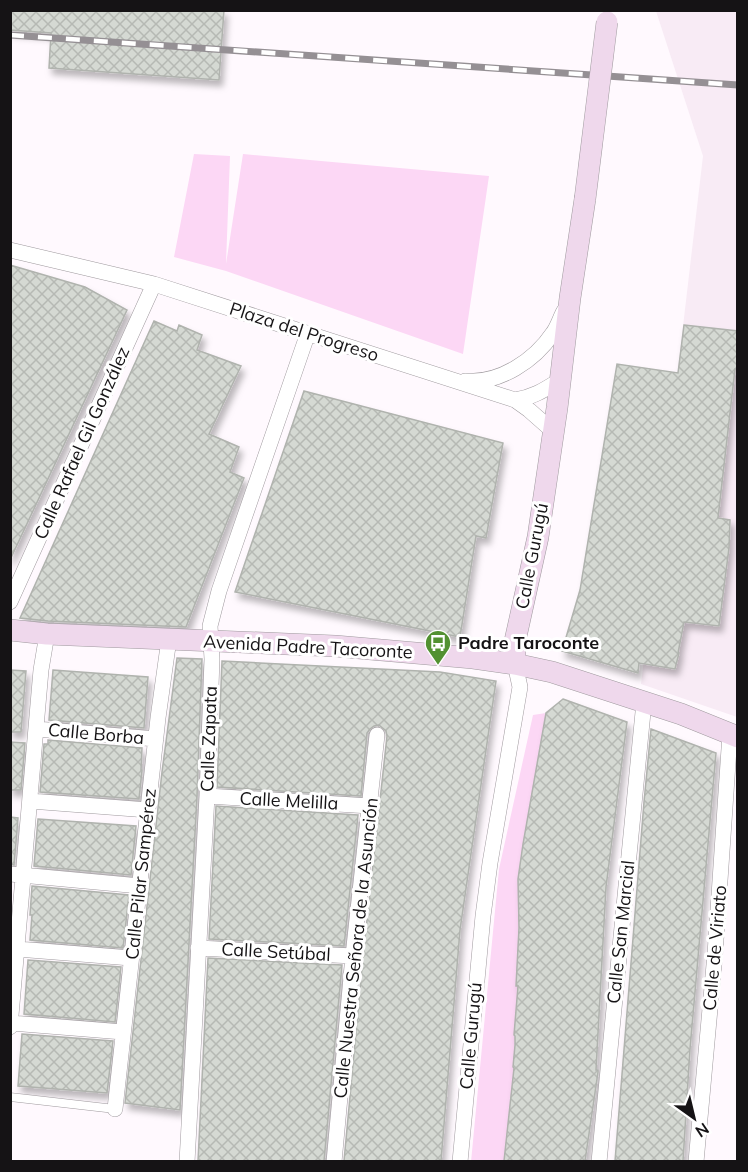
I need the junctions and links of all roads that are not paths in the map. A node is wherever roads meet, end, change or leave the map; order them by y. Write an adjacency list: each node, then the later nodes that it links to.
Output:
1 (608, 14): 4 (main road, Calle Gurugú, bridge)
2 (10, 250): 3 (street, Plaza del Progreso)
3 (154, 284): 5 (street, Plaza del Progreso); 10 (street, Calle Rafael Gil González)
4 (570, 298): 6 (street, Plaza del Progreso); 7 (main road, Calle Gurugú)
5 (308, 333): 6 (street, Plaza del Progreso); 14 (street, Calle Zapata)
6 (454, 380): 8 (street, Plaza del Progreso)
7 (560, 380): 8 (street); 9 (main road, Calle Gurugú)
8 (515, 400): 9 (street, Plaza del Progreso)
9 (554, 432): 15 (main road, Calle Gurugú)
10 (10, 602)
11 (10, 630): 12 (main road, Avenida Padre Tacoronte)
12 (47, 634): 13 (main road, Avenida Padre Tacoronte); 17 (street)
13 (169, 639): 14 (main road, Avenida Padre Tacoronte); 20 (street, Calle Pilar Sampérez)
14 (211, 641): 15 (main road, Avenida Padre Tacoronte); 21 (street, Calle Zapata)
15 (515, 664): 16 (main road, Avenida Padre Tacoronte); 37 (street, Calle Gurugú)
16 (644, 702): 19 (main road, Avenida Padre Tacoronte); 38 (street, Calle San Marcial)
17 (36, 729): 20 (street, Calle Borba); 22 (street)
18 (377, 735): 23 (street, Calle Nuestra Señora de la Asunción)
19 (734, 735): 39 (street, Calle de Viriato)
20 (156, 738): 24 (street, Calle Pilar Sampérez)
21 (207, 796): 23 (street, Calle Melilla); 27 (street, Calle Zapata)
22 (30, 801): 24 (street); 25 (street)
23 (370, 806): 29 (street, Calle Nuestra Señora de la Asunción)
24 (148, 810): 26 (street, Calle Pilar Sampérez)
25 (17, 875): 26 (street); 28 (street)
26 (140, 885): 30 (street, Calle Pilar Sampérez)
27 (198, 948): 29 (street, Calle Setúbal); 35 (street, Calle Zapata)
28 (17, 949): 30 (street); 31 (street)
29 (353, 957): 36 (street, Calle Nuestra Señora de la Asunción)
30 (131, 958): 32 (street, Calle Pilar Sampérez)
31 (11, 1025): 32 (street)
32 (123, 1032): 34 (street, Calle Pilar Sampérez)
33 (10, 1097): 34 (lane)
34 (115, 1109)
35 (187, 1161)
36 (334, 1161)
37 (460, 1161)
38 (599, 1161)
39 (696, 1161)

